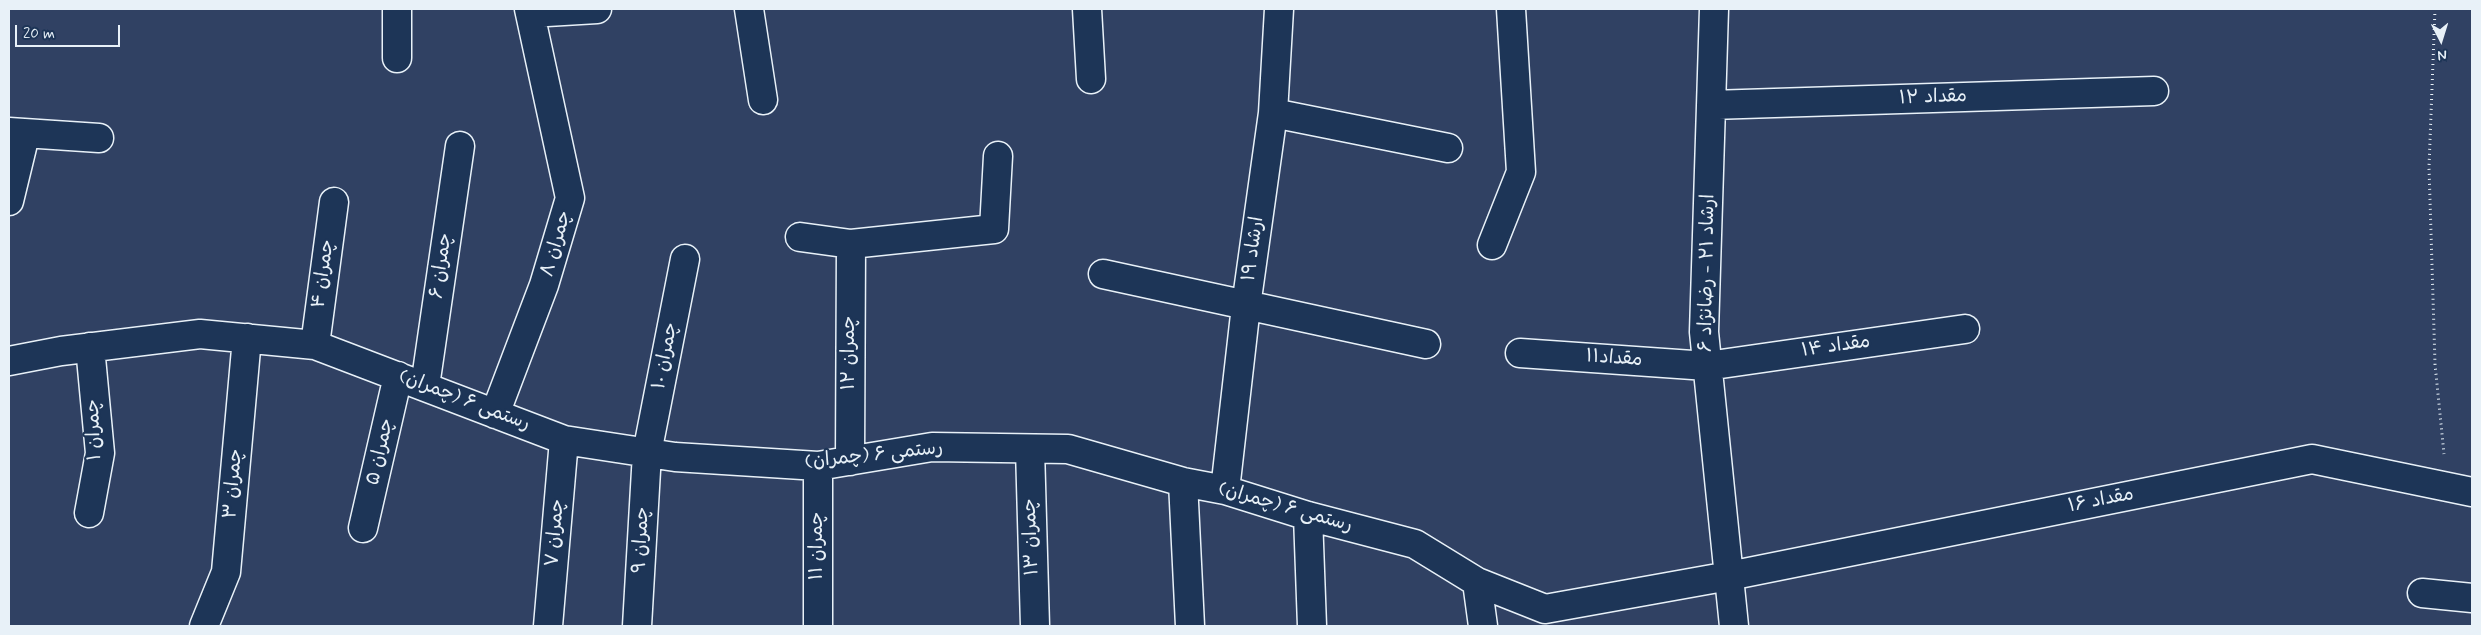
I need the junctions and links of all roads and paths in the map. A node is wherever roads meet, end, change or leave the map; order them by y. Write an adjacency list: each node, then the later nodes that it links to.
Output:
1 (397, 9): 10 (street)
2 (597, 9): 9 (street)
3 (748, 9): 13 (street)
4 (1087, 9): 11 (street)
5 (1279, 9): 15 (street, ارشاد ۱۹)
6 (1511, 9): 25 (street)
7 (1714, 9): 14 (street, ارشاد ۲۱ - رضانژاد ۶)
8 (2434, 9): 46 (path)
9 (530, 11): 39 (street, چمران ۸)
10 (397, 58)
11 (1091, 79)
12 (2154, 90): 14 (street, مقداد ۱۲)
13 (763, 100)
14 (1711, 105): 36 (street, ارشاد ۲۱ - رضانژاد ۶)
15 (1274, 113): 19 (street); 28 (street, ارشاد ۱۹)
16 (17, 133): 17 (street); 21 (street)
17 (99, 138)
18 (460, 146): 38 (street, چمران ۶)
19 (1448, 148)
20 (998, 156): 24 (street)
21 (9, 202)
22 (334, 202): 32 (street, چمران ۴)
23 (800, 236): 24 (street)
24 (851, 244): 43 (street, چمران ۱۲)
25 (1492, 245)
26 (685, 259): 42 (street, چمران ۱۰)
27 (1102, 274): 28 (street)
28 (1246, 306): 31 (street); 47 (street, ارشاد ۱۹)
29 (1965, 329): 36 (street, مقداد ۱۴)
30 (247, 338): 32 (street, رستمی ۶ (چمران)); 33 (street, رستمی ۶ (چمران)); 55 (street, چمران ۳)
31 (1426, 344)
32 (314, 345): 37 (street, رستمی ۶ (چمران))
33 (90, 347): 35 (street, رستمی ۶ (چمران)); 48 (street, چمران ۱)
34 (1520, 352): 36 (street, مقداد۱۱)
35 (9, 361)
36 (1707, 366): 51 (street, ارشاد ۲۱ - رضانژاد ۶)
37 (398, 376): 38 (street, رستمی ۶ (چمران)); 50 (street, چمران ۵)
38 (425, 386): 39 (street, رستمی ۶ (چمران))
39 (495, 414): 40 (street, رستمی ۶ (چمران))
40 (564, 440): 42 (street, رستمی ۶ (چمران)); 56 (street, چمران ۷)
41 (1030, 449): 43 (street, رستمی ۶ (چمران)); 45 (street, رستمی ۶ (چمران)); 59 (street, چمران ۱۳)
42 (647, 453): 44 (street, رستمی ۶ (چمران)); 57 (street, چمران ۹)
43 (850, 461): 44 (street, رستمی ۶ (چمران))
44 (818, 466): 58 (street, چمران ۱۱)
45 (1183, 482): 47 (street, رستمی ۶ (چمران)); 60 (street)
46 (2460, 489): 51 (street, مقداد ۱۶)
47 (1225, 490): 49 (street, رستمی ۶ (چمران))
48 (89, 513)
49 (1308, 516): 52 (street, رستمی ۶ (چمران)); 61 (street)
50 (363, 528)
51 (1729, 576): 52 (street, رستمی ۶ (چمران)); 63 (street, ارشاد ۲۱ - رضانژاد ۶)
52 (1476, 582): 62 (street)
53 (2422, 592): 54 (street)
54 (2472, 598)
55 (204, 626)
56 (548, 626)
57 (637, 626)
58 (818, 626)
59 (1035, 626)
60 (1190, 626)
61 (1312, 626)
62 (1483, 626)
63 (1734, 626)

